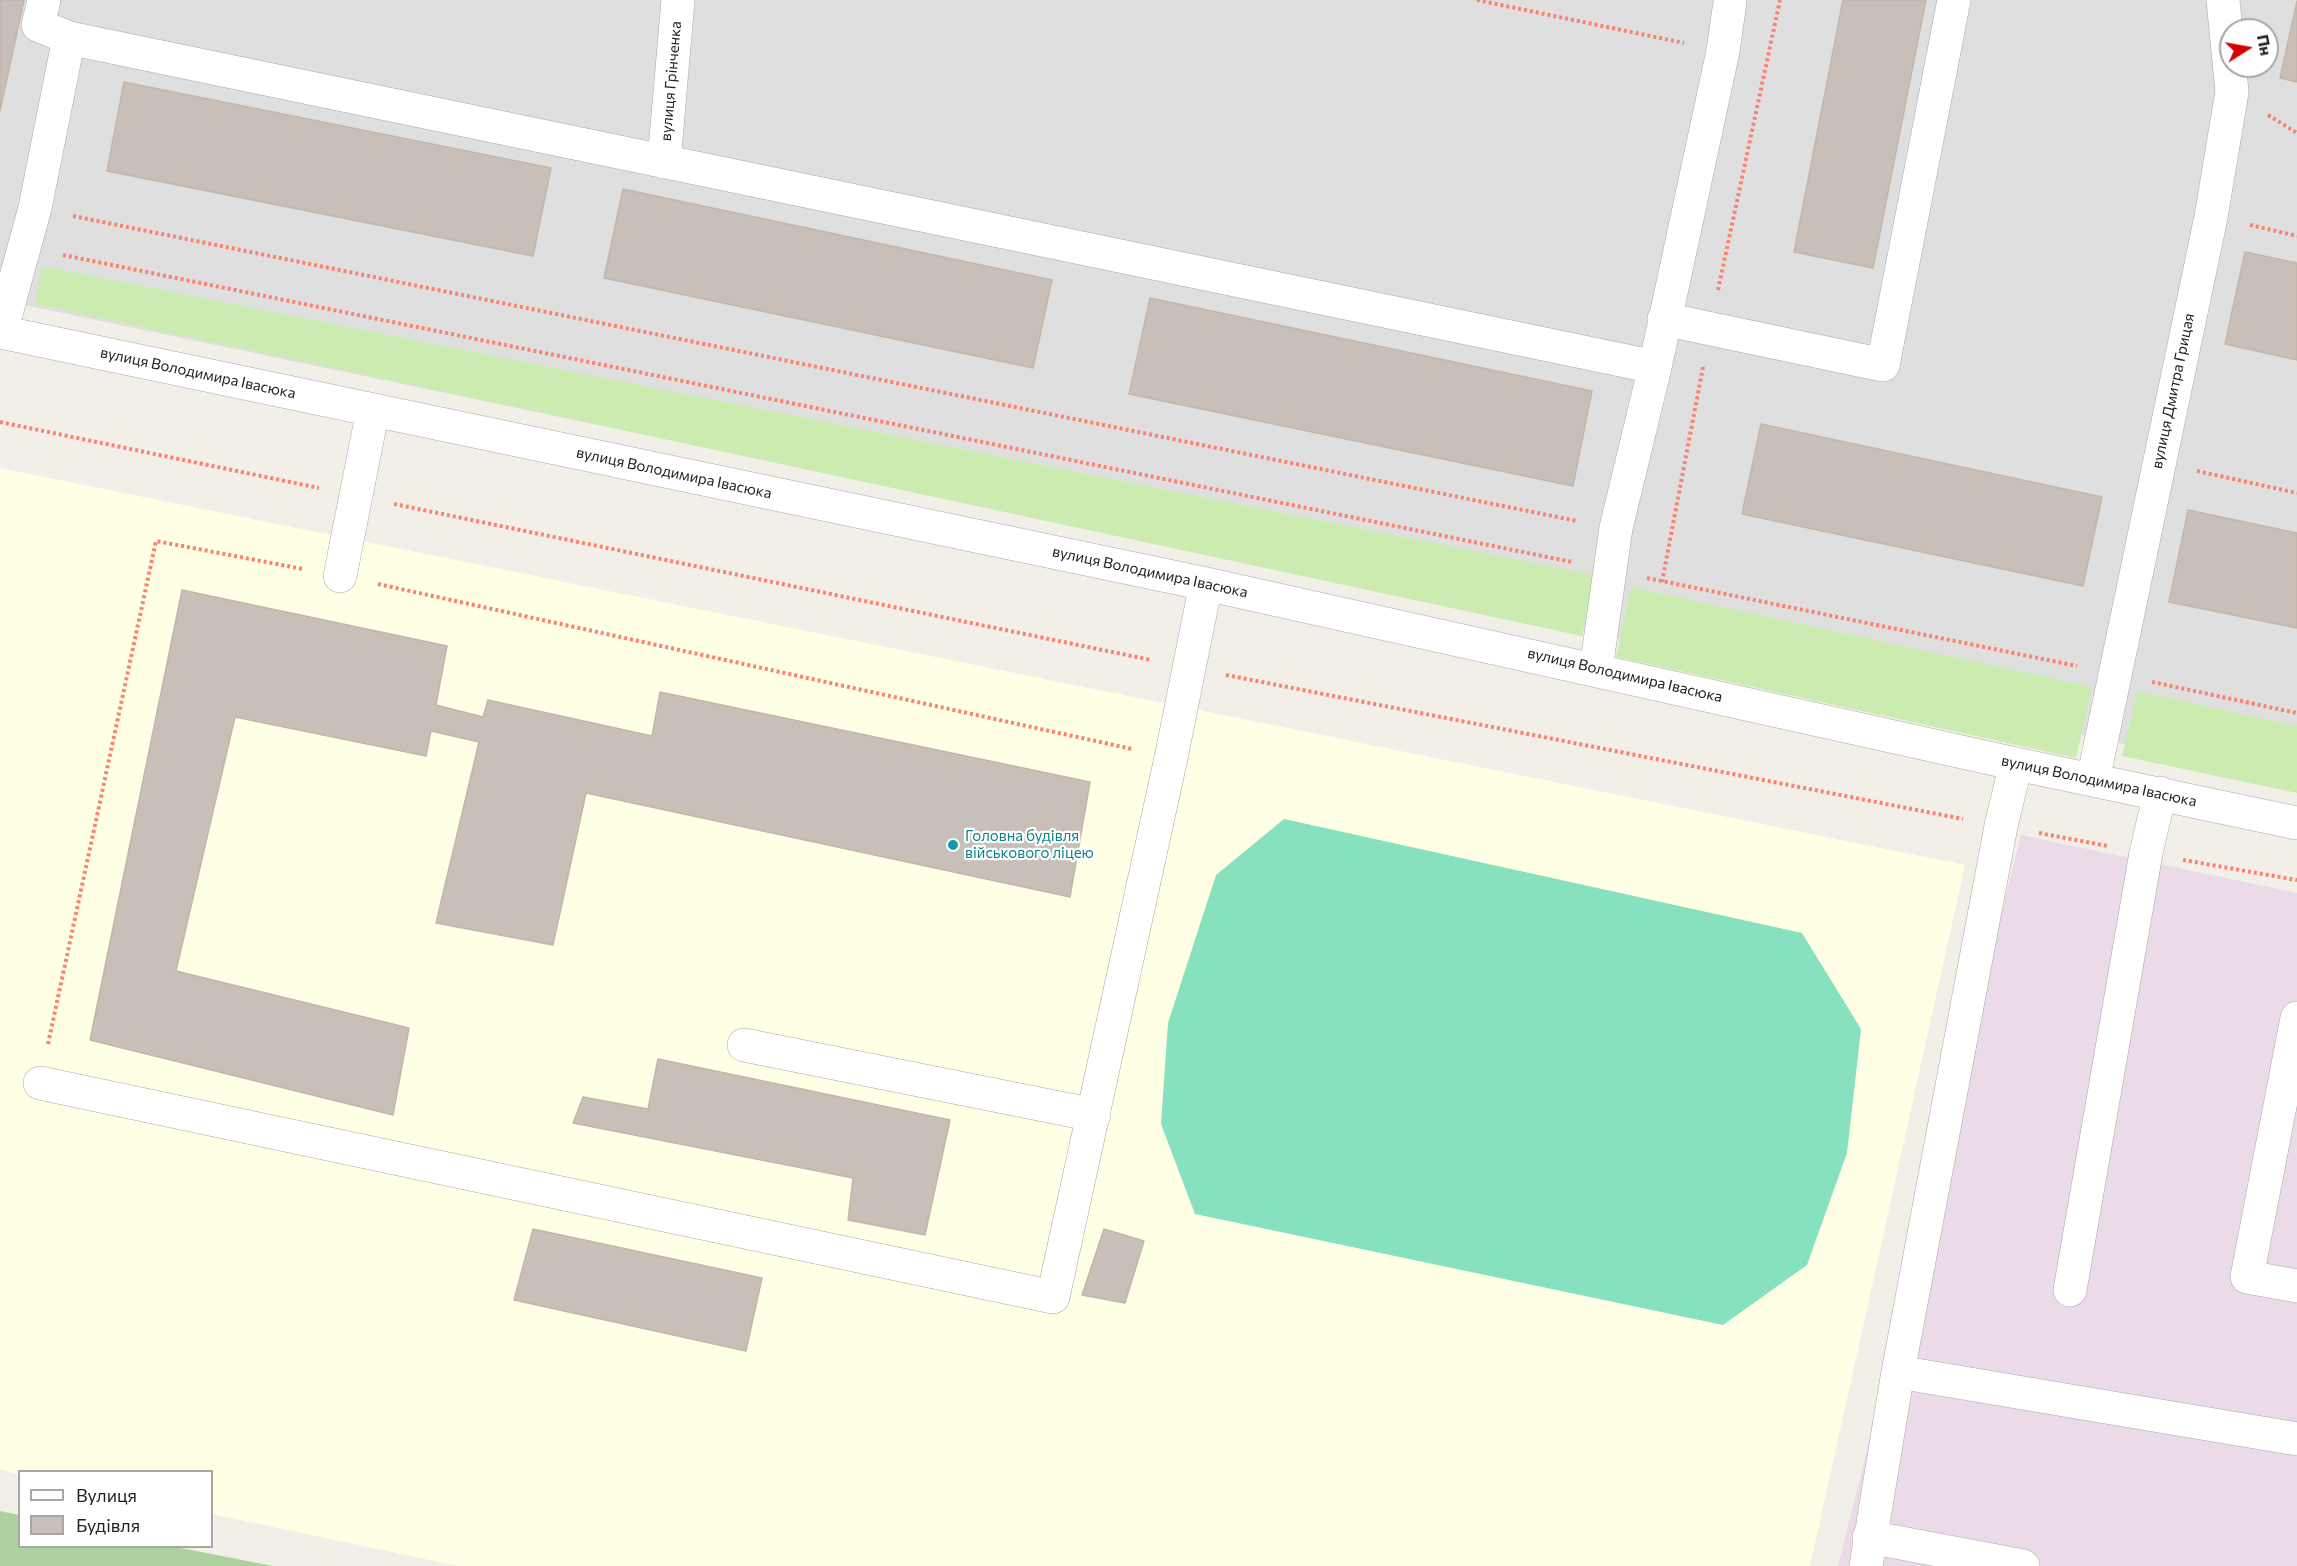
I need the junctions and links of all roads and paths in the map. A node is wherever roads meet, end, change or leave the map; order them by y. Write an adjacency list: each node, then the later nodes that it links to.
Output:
1 (44, 0): 7 (street)
2 (678, 0): 9 (street, вулиця Грінченка)
3 (1477, 0): 8 (path)
4 (1953, 0): 14 (street)
5 (2223, 0): 11 (street, вулиця Дмитра Грицая)
6 (1731, 2): 8 (street)
7 (69, 38): 9 (street); 10 (street)
8 (1723, 51): 14 (street)
9 (664, 162): 16 (street)
10 (35, 208): 13 (street); 22 (path)
11 (2211, 217): 12 (path); 19 (street, вулиця Дмитра Грицая)
12 (2297, 236)
13 (22, 247): 15 (street); 23 (path)
14 (1664, 319): 16 (street)
15 (1, 332): 17 (street, вулиця Володимира Івасюка)
16 (1655, 367): 22 (street)
17 (373, 410): 21 (street); 25 (street, вулиця Володимира Івасюка)
18 (0, 422): 21 (path)
19 (2158, 462): 20 (path); 28 (street, вулиця Дмитра Грицая)
20 (2297, 492)
21 (356, 496): 24 (street); 26 (path)
22 (1616, 528): 23 (street)
23 (1609, 569): 27 (street); 28 (path)
24 (340, 576): 30 (path); 40 (path)
25 (1206, 584): 26 (street); 27 (street, вулиця Володимира Івасюка)
26 (1190, 668): 30 (street); 35 (path)
27 (1596, 669): 31 (street, вулиця Володимира Івасюка)
28 (2114, 673): 29 (path); 32 (street, вулиця Дмитра Грицая)
29 (2297, 713)
30 (1171, 758): 41 (street)
31 (2016, 764): 32 (street, вулиця Володимира Івасюка); 35 (street)
32 (2093, 780): 33 (street, вулиця Володимира Івасюка)
33 (2160, 794): 34 (street, вулиця Володимира Івасюка); 36 (street)
34 (2297, 823)
35 (2001, 826): 36 (path); 44 (street)
36 (2145, 853): 37 (path); 43 (street)
37 (2297, 880)
38 (2297, 1018): 42 (street)
39 (744, 1045): 41 (street)
40 (40, 1083): 41 (street)
41 (1094, 1115)
42 (2297, 1286)
43 (2070, 1290)
44 (1898, 1371): 45 (street); 46 (street)
45 (2297, 1440)
46 (1868, 1551): 47 (street)
47 (2023, 1566)

